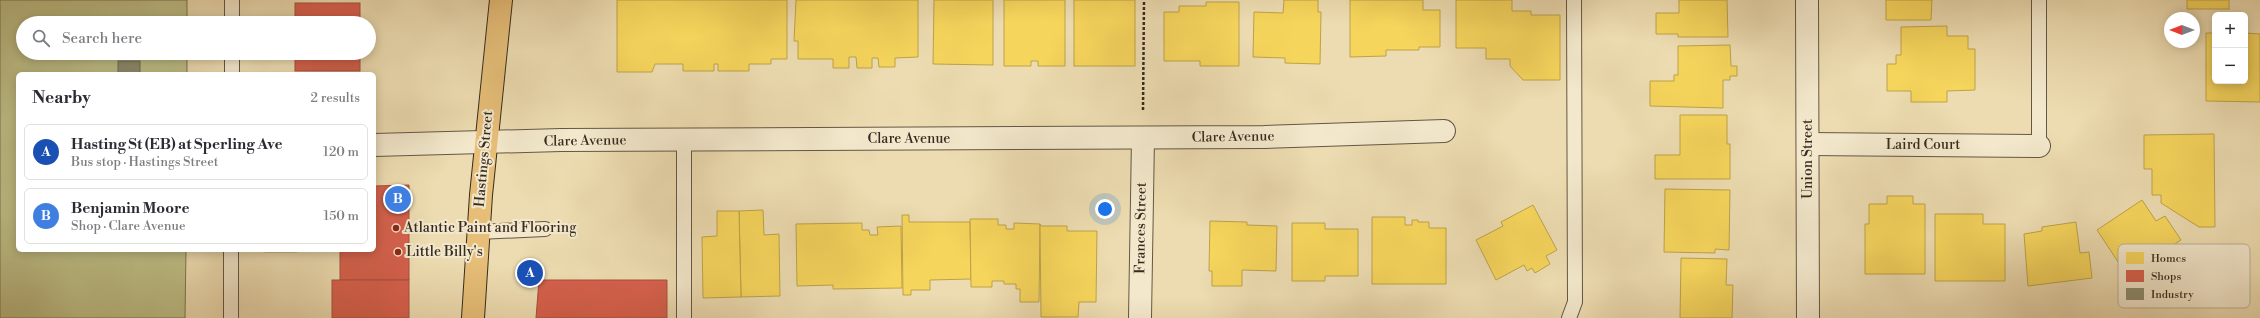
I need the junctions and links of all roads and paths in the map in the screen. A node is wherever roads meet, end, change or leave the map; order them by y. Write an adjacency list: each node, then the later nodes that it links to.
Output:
1 (232, 0): 7 (lane)
2 (501, 0): 13 (main road, Hastings Street)
3 (1144, 0): 11 (path)
4 (1574, 0): 24 (lane)
5 (1807, 0): 14 (street, Union Street)
6 (2039, 0): 16 (lane)
7 (232, 16)
8 (232, 60): 9 (lane)
9 (232, 72)
10 (1444, 131): 11 (street, Clare Avenue)
11 (1143, 138): 12 (street, Clare Avenue); 23 (street, Frances Street)
12 (684, 140): 13 (street, Clare Avenue); 22 (lane)
13 (485, 143): 15 (street, Clare Avenue); 18 (main road, Hastings Street)
14 (1808, 144): 16 (street, Laird Court); 25 (street, Union Street)
15 (376, 145)
16 (2039, 146)
17 (545, 229): 18 (lane)
18 (478, 232): 21 (main road, Hastings Street)
19 (231, 252): 20 (lane)
20 (231, 318)
21 (473, 318)
22 (684, 318)
23 (1140, 318)
24 (1569, 318)
25 (1808, 318)

